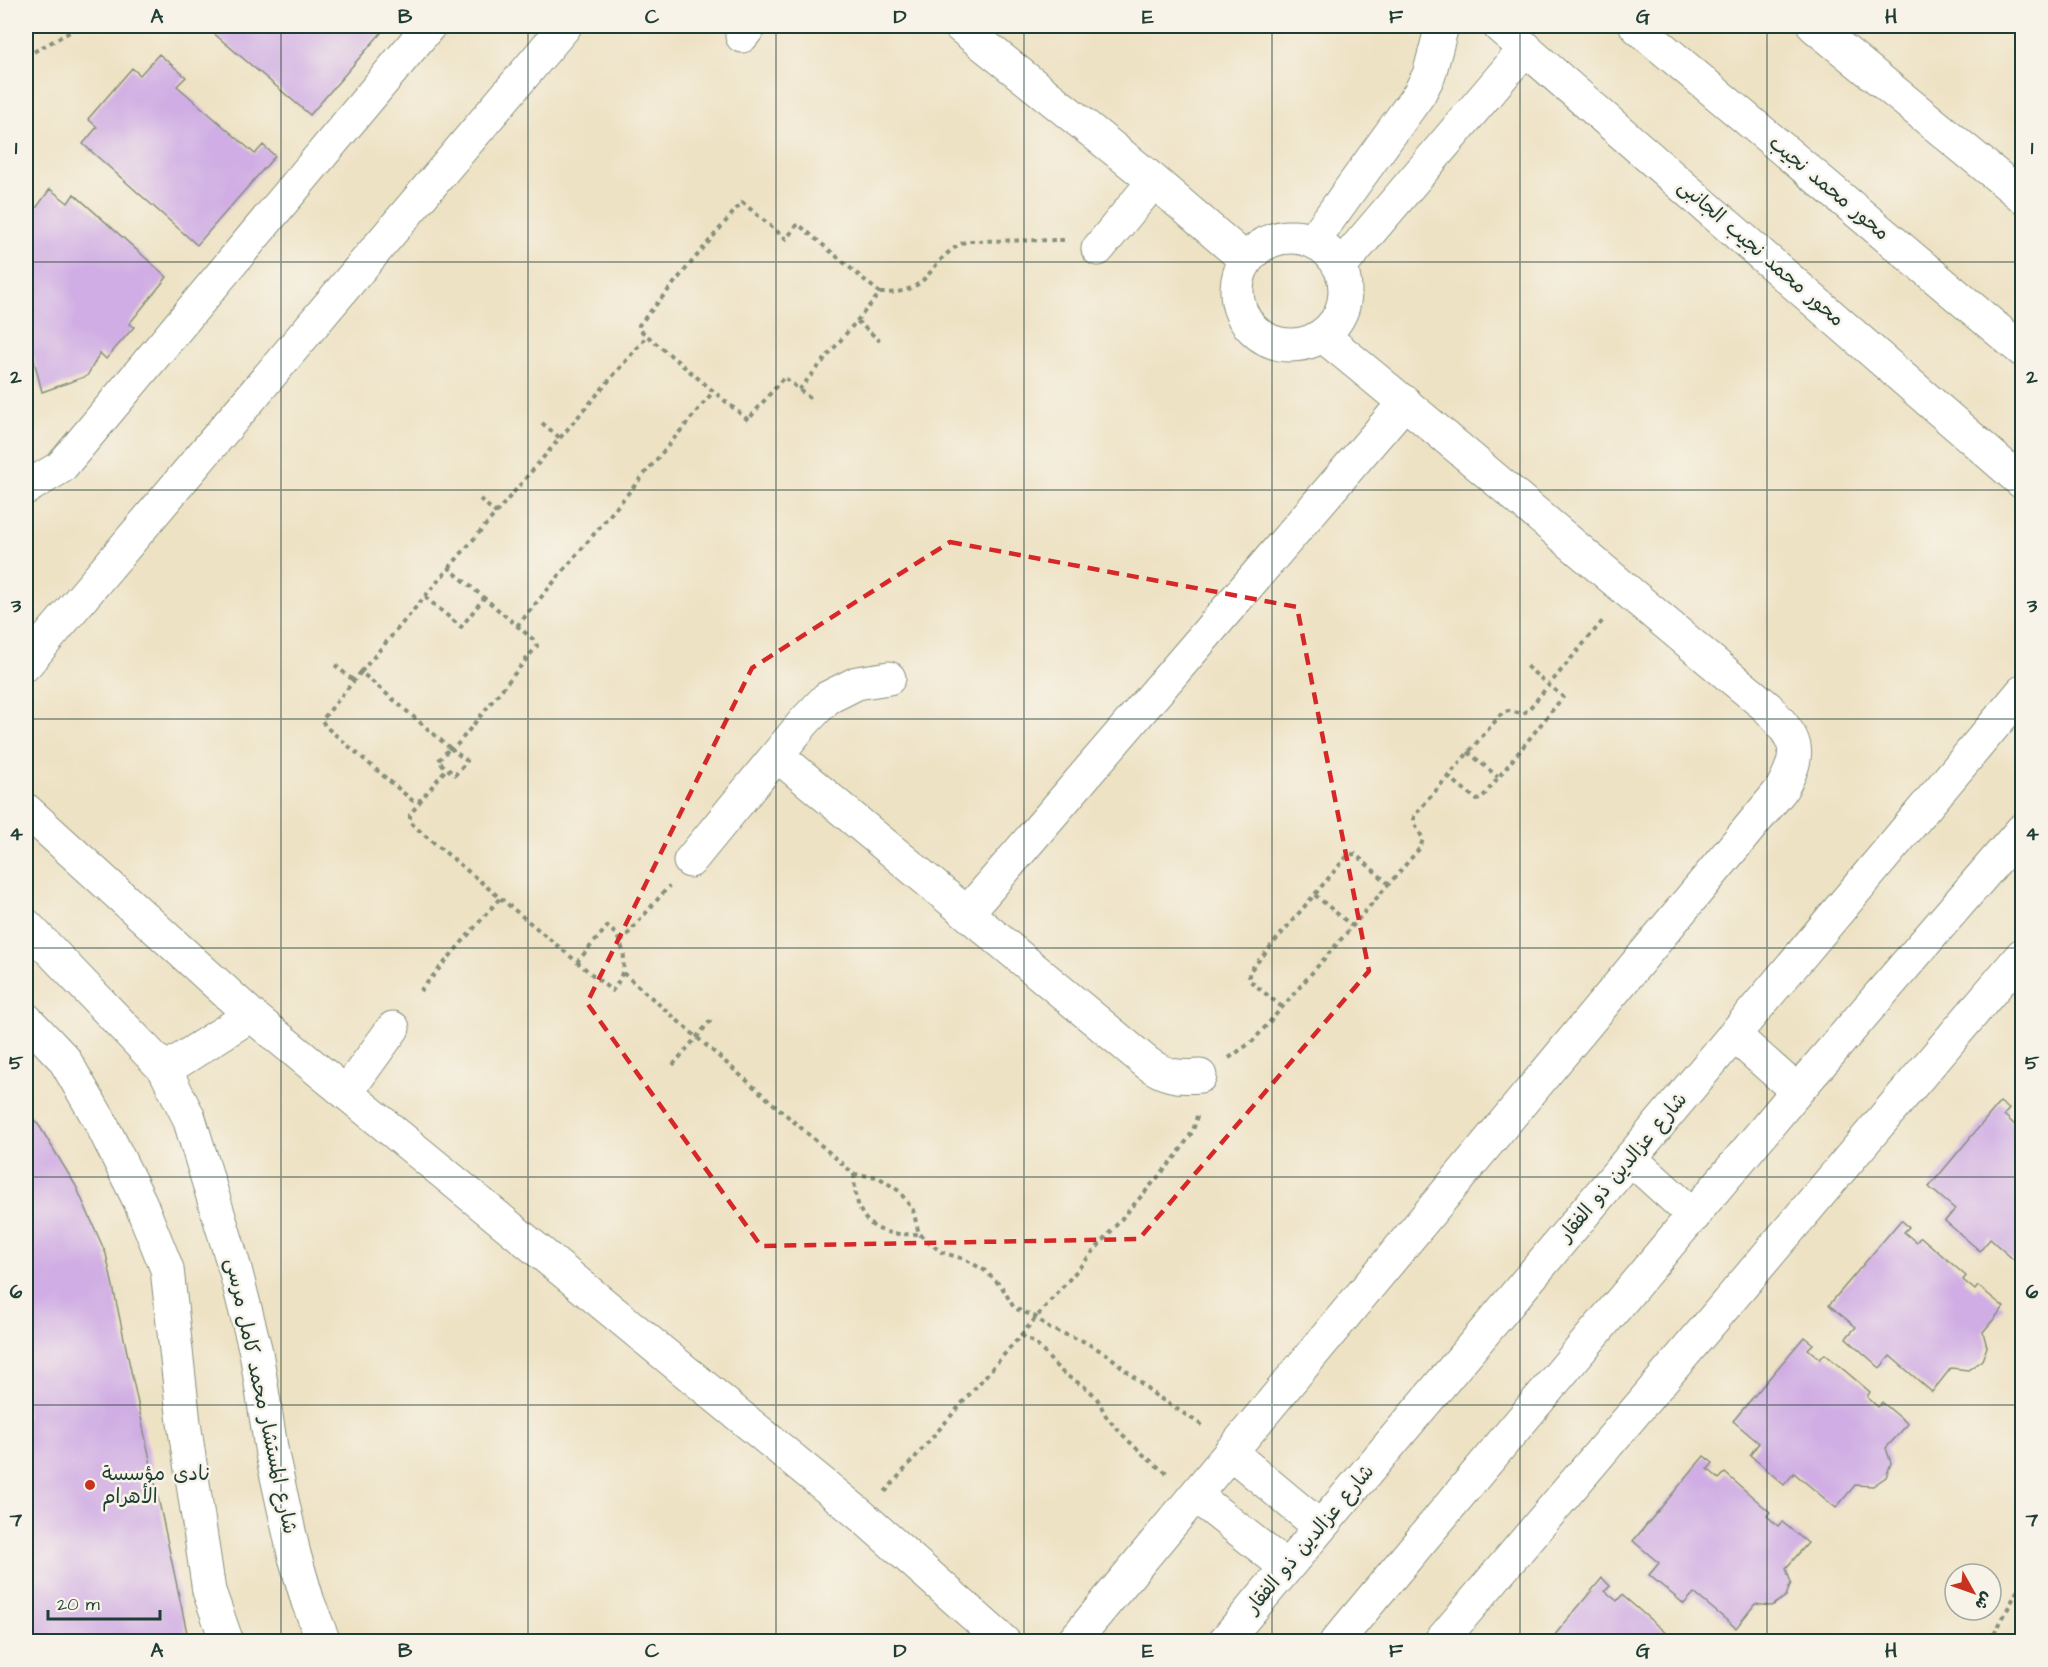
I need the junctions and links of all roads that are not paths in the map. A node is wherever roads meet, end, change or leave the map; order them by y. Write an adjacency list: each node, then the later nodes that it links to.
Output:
1 (429, 26): 19 (street)
2 (565, 26): 20 (street)
3 (960, 26): 9 (street)
4 (1442, 26): 11 (street)
5 (1499, 26): 8 (street, محور محمد نجيب الجانبى)
6 (1636, 26): 16 (street, محور محمد نجيب)
7 (1814, 26): 10 (street)
8 (1526, 48): 14 (street); 18 (street, محور محمد نجيب الجانبى)
9 (1154, 181): 12 (street); 13 (street)
10 (2022, 196)
11 (1313, 241): 13 (street); 14 (street)
12 (1098, 249)
13 (1246, 260): 15 (street)
14 (1340, 267): 15 (street)
15 (1323, 336): 17 (street)
16 (2022, 350)
17 (1405, 402): 27 (street); 40 (street)
18 (2022, 482)
19 (26, 489)
20 (26, 664)
21 (889, 678): 23 (street)
22 (2022, 692): 33 (street, شارع عزالدين ذو الفقار)
23 (778, 756): 26 (street); 27 (street)
24 (26, 810): 30 (street)
25 (2022, 830): 36 (street)
26 (690, 861)
27 (967, 913): 35 (street)
28 (26, 925): 34 (street, شارع المستشار محمد كامل مرسى)
29 (2022, 955): 50 (street)
30 (251, 1015): 34 (street); 37 (street)
31 (26, 1019): 44 (street)
32 (393, 1028): 37 (street)
33 (1735, 1036): 36 (street); 38 (street, شارع عزالدين ذو الفقار)
34 (165, 1070): 45 (street, شارع المستشار محمد كامل مرسى)
35 (1200, 1076)
36 (1797, 1091): 39 (street)
37 (346, 1093): 46 (street)
38 (1630, 1158): 39 (street); 42 (street, شارع عزالدين ذو الفقار)
39 (1694, 1216): 49 (street)
40 (1220, 1442): 41 (street); 42 (street)
41 (1185, 1485): 43 (street); 47 (street)
42 (1320, 1527): 43 (street, شارع عزالدين ذو الفقار)
43 (1286, 1567): 48 (street, شارع عزالدين ذو الفقار)
44 (227, 1641)
45 (324, 1641)
46 (1004, 1641)
47 (1073, 1641)
48 (1224, 1641)
49 (1336, 1641)
50 (1440, 1641)

